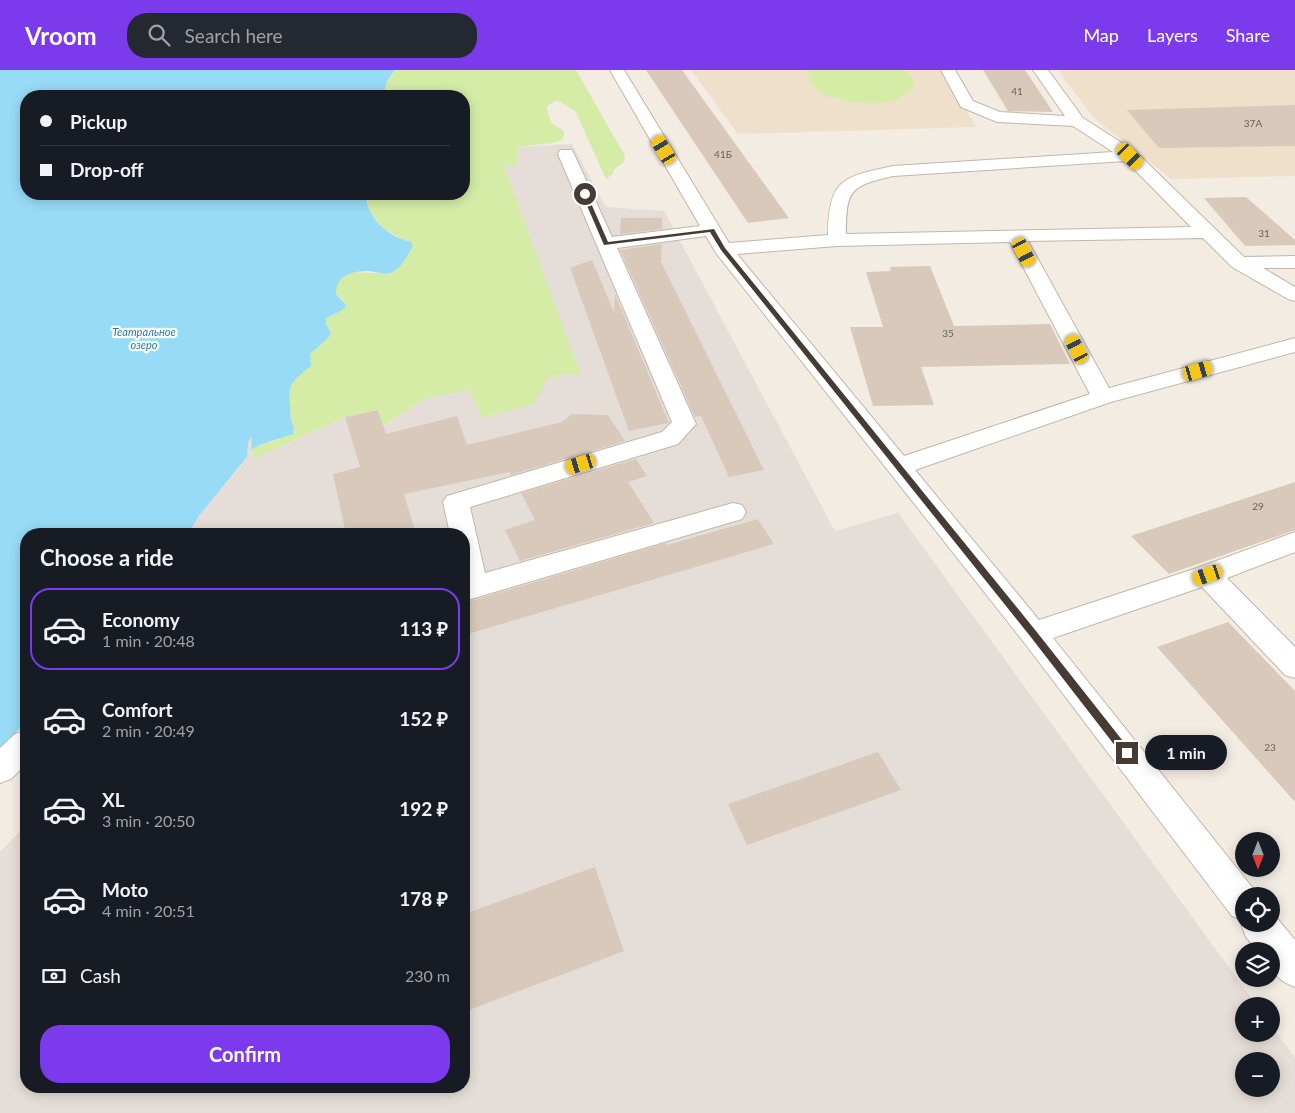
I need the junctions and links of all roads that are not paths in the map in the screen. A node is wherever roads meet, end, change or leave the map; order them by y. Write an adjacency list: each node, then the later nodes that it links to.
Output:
1 (617, 70): 9 (lane)
2 (948, 70): 4 (lane)
3 (1040, 70): 4 (lane)
4 (1077, 121): 6 (lane)
5 (566, 154): 11 (lane)
6 (1130, 156): 7 (lane); 10 (lane)
7 (1206, 232): 8 (lane); 13 (lane)
8 (1016, 236): 10 (lane); 16 (lane)
9 (717, 240): 10 (lane); 11 (lane); 17 (lane)
10 (837, 240)
11 (606, 244): 19 (lane)
12 (1295, 262): 13 (lane)
13 (1239, 263): 14 (lane)
14 (1295, 296)
15 (1295, 345): 16 (lane)
16 (1103, 397): 17 (lane)
17 (899, 467): 23 (lane)
18 (733, 512): 22 (lane)
19 (462, 528)
20 (1295, 542): 21 (lane)
21 (1208, 575): 23 (lane); 24 (lane)
22 (470, 588)
23 (1033, 633): 27 (lane)
24 (1295, 666)
25 (20, 750): 26 (lane)
26 (0, 769)
27 (1235, 892)
28 (1266, 932): 29 (lane)
29 (1295, 969)

